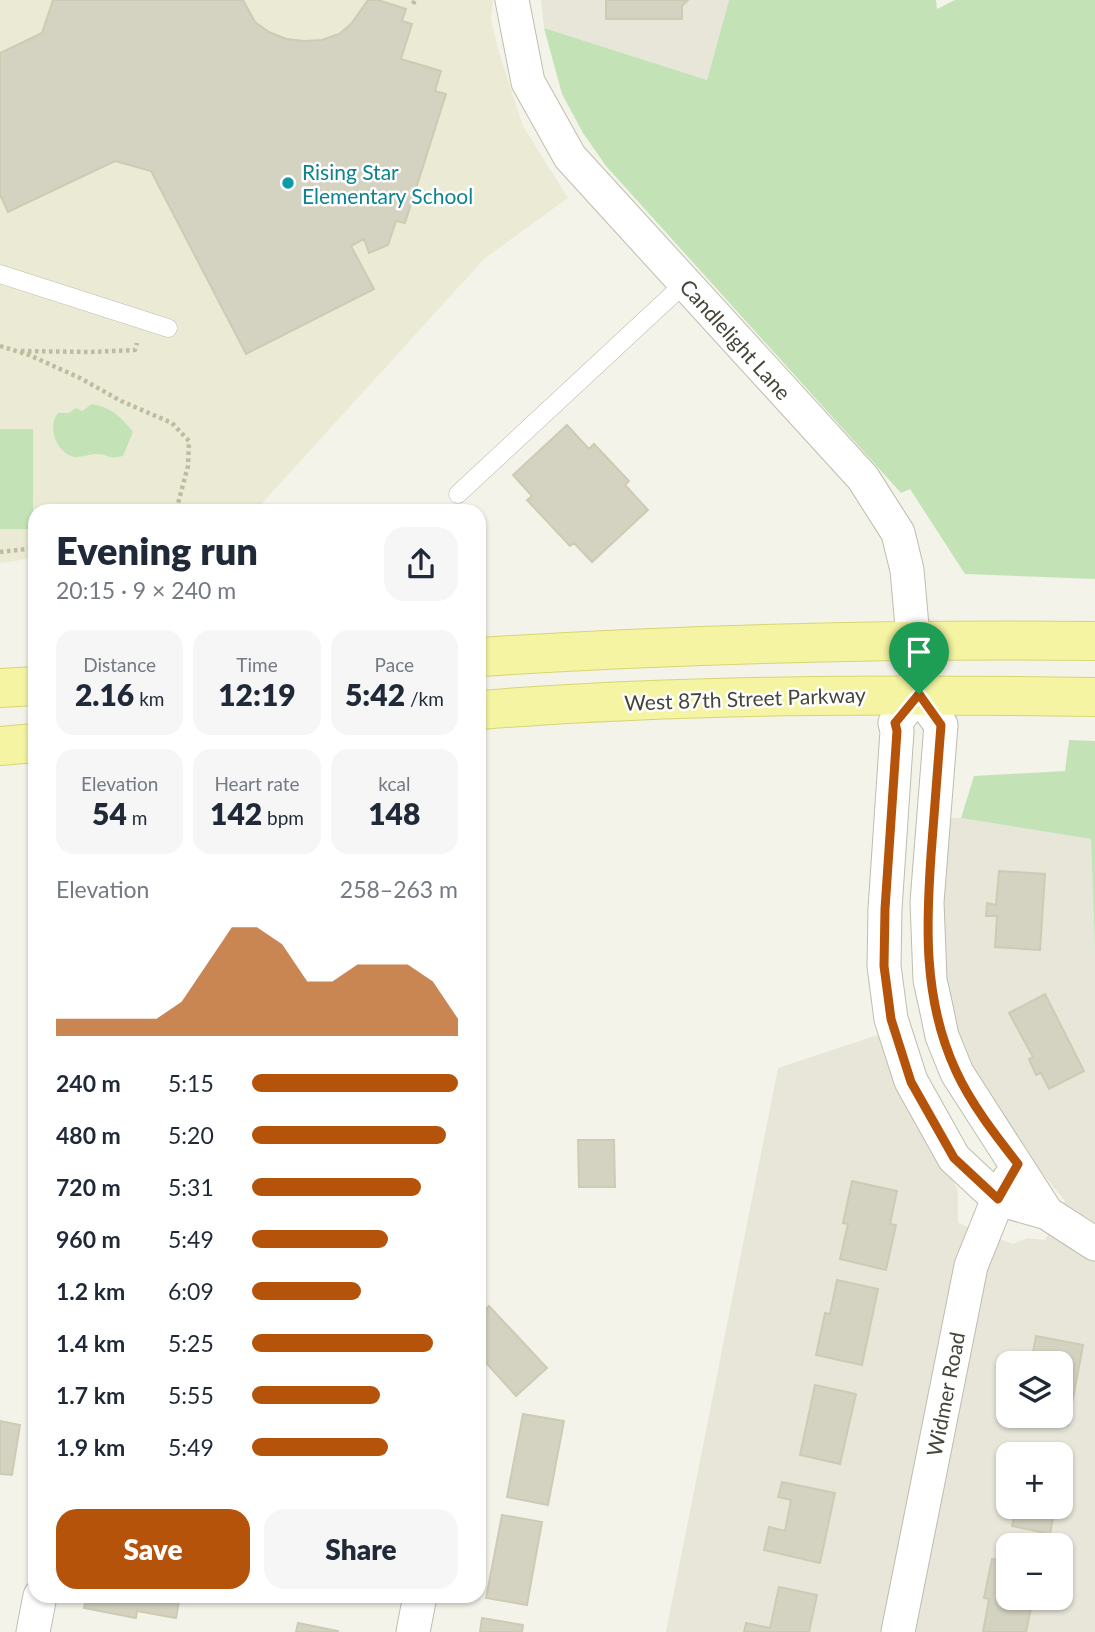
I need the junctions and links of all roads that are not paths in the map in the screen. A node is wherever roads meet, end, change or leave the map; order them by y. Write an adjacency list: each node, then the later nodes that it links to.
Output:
1 (512, 0): 3 (street, Candlelight Lane)
2 (0, 274): 4 (lane)
3 (685, 283): 5 (lane); 6 (street, Candlelight Lane)
4 (167, 328)
5 (458, 494)
6 (912, 641): 7 (main road); 8 (main road); 11 (street, Candlelight Lane)
7 (1095, 641)
8 (486, 657)
9 (28, 686): 10 (main road)
10 (0, 688)
11 (919, 694): 12 (main road, West 87th Street Parkway); 13 (main road, West 87th Street Parkway); 16 (street, Candlelight Lane); 17 (street, Candlelight Lane)
12 (1095, 696)
13 (486, 710)
14 (28, 744): 15 (main road)
15 (0, 746)
16 (936, 1007): 17 (street); 18 (street, Candlelight Lane)
17 (891, 1019): 19 (street, Candlelight Lane)
18 (1018, 1164): 19 (street, Widmer Road); 20 (street, Candlelight Lane)
19 (998, 1199): 20 (street, Candlelight Lane); 26 (street, Widmer Road)
20 (1047, 1213): 21 (street, Candlelight Lane)
21 (1095, 1244)
22 (39, 1603): 24 (street)
23 (419, 1603): 25 (street)
24 (33, 1632)
25 (413, 1632)
26 (898, 1632)

